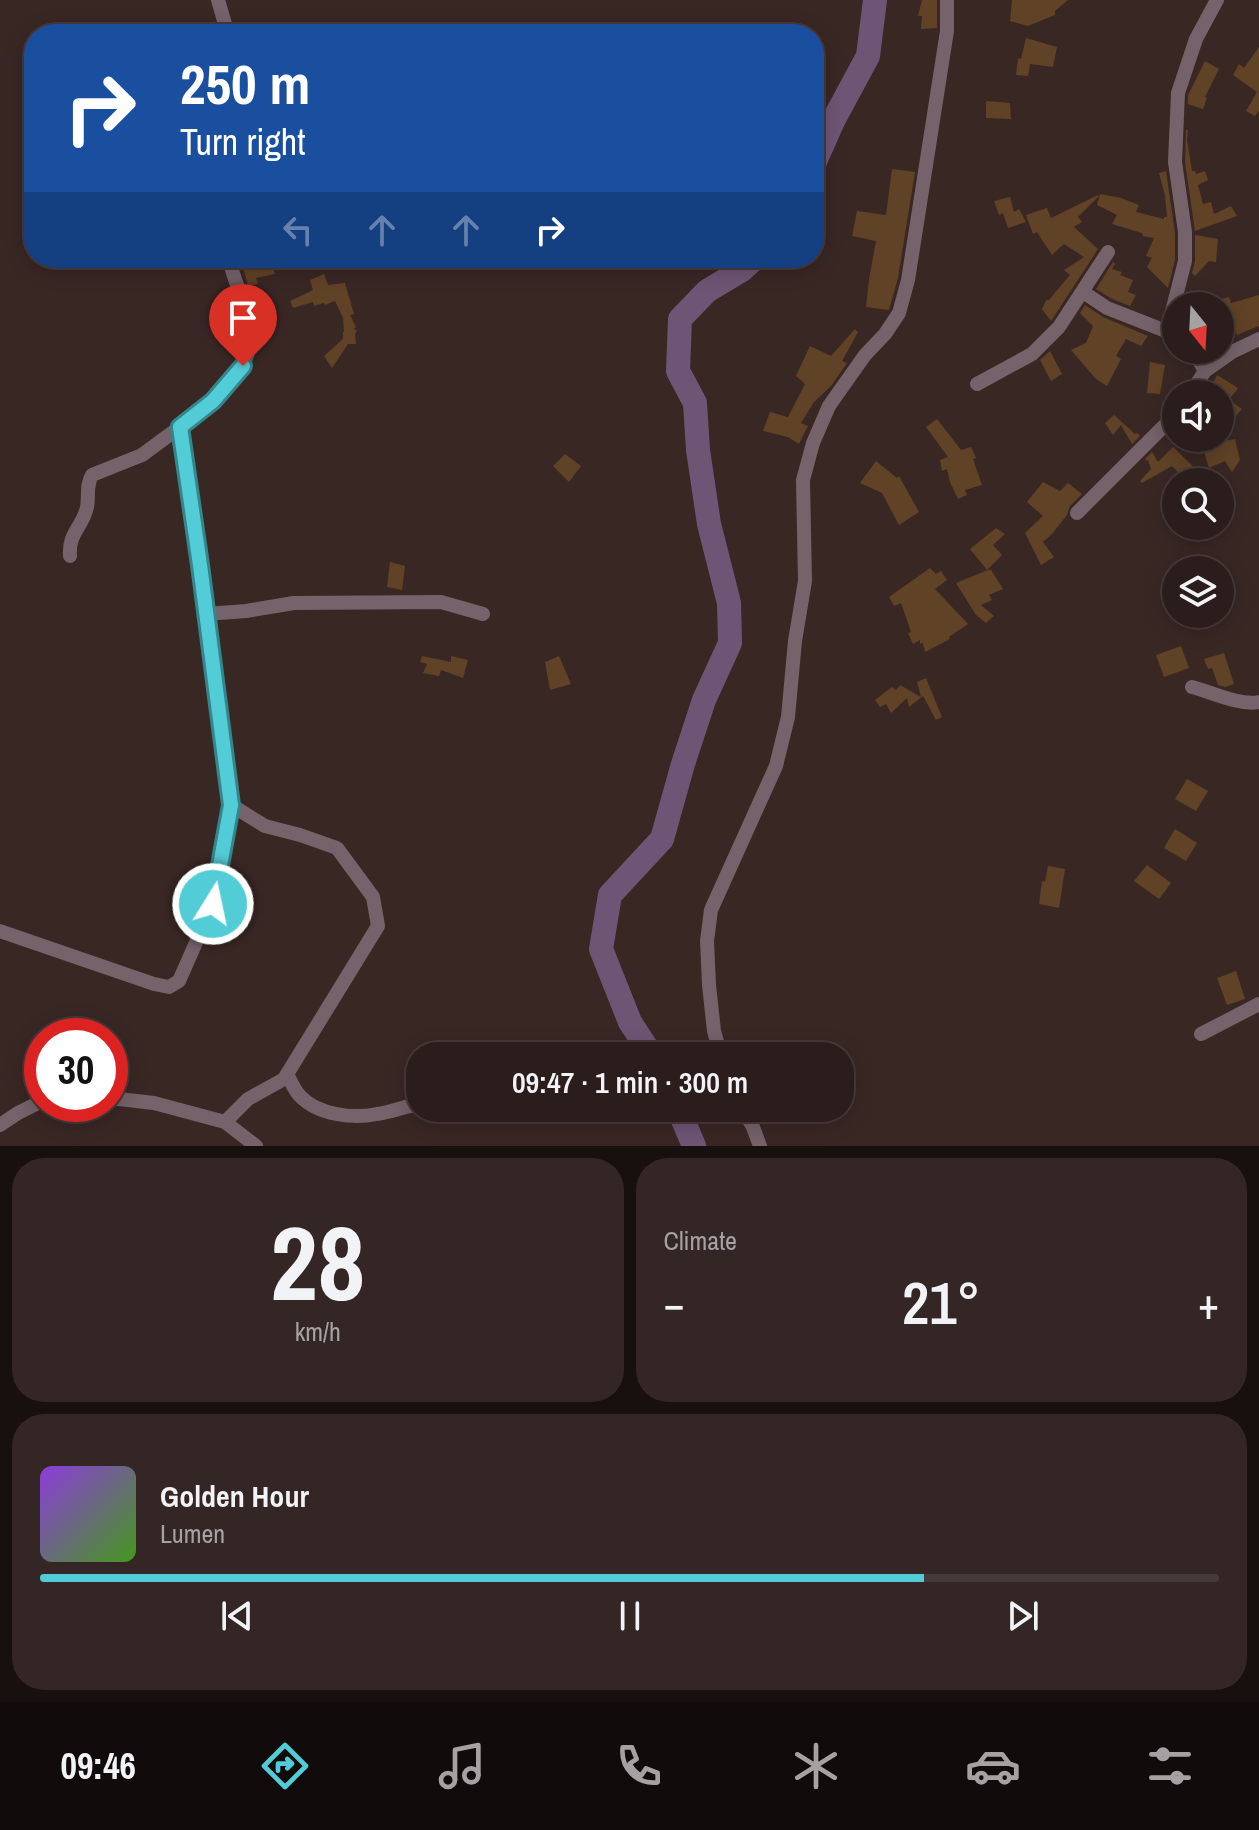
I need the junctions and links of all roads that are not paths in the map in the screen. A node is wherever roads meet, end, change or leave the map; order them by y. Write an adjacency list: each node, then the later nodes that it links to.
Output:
1 (218, 0): 4 (street)
2 (947, 0): 27 (street)
3 (1217, 0): 8 (street)
4 (225, 24)
5 (1108, 252): 7 (street)
6 (231, 268): 15 (street)
7 (1083, 292): 9 (street); 14 (street)
8 (1179, 292)
9 (1162, 329)
10 (1259, 339): 12 (street)
11 (1201, 364): 12 (street)
12 (1205, 371): 13 (street)
13 (1199, 380)
14 (977, 384)
15 (180, 427): 18 (street); 19 (street)
16 (1162, 428): 17 (street)
17 (1077, 513)
18 (70, 556)
19 (206, 614): 20 (street); 23 (street)
20 (483, 614)
21 (1192, 687): 22 (street)
22 (1259, 702)
23 (231, 805): 24 (street); 28 (street)
24 (0, 931)
25 (1259, 1004): 26 (street)
26 (1201, 1034)
27 (717, 1042)
28 (287, 1074): 30 (street); 32 (street)
29 (128, 1100): 32 (street)
30 (406, 1107)
31 (24, 1110): 34 (street)
32 (225, 1122): 35 (street)
33 (750, 1122): 36 (street)
34 (0, 1125)
35 (256, 1146)
36 (760, 1146)

